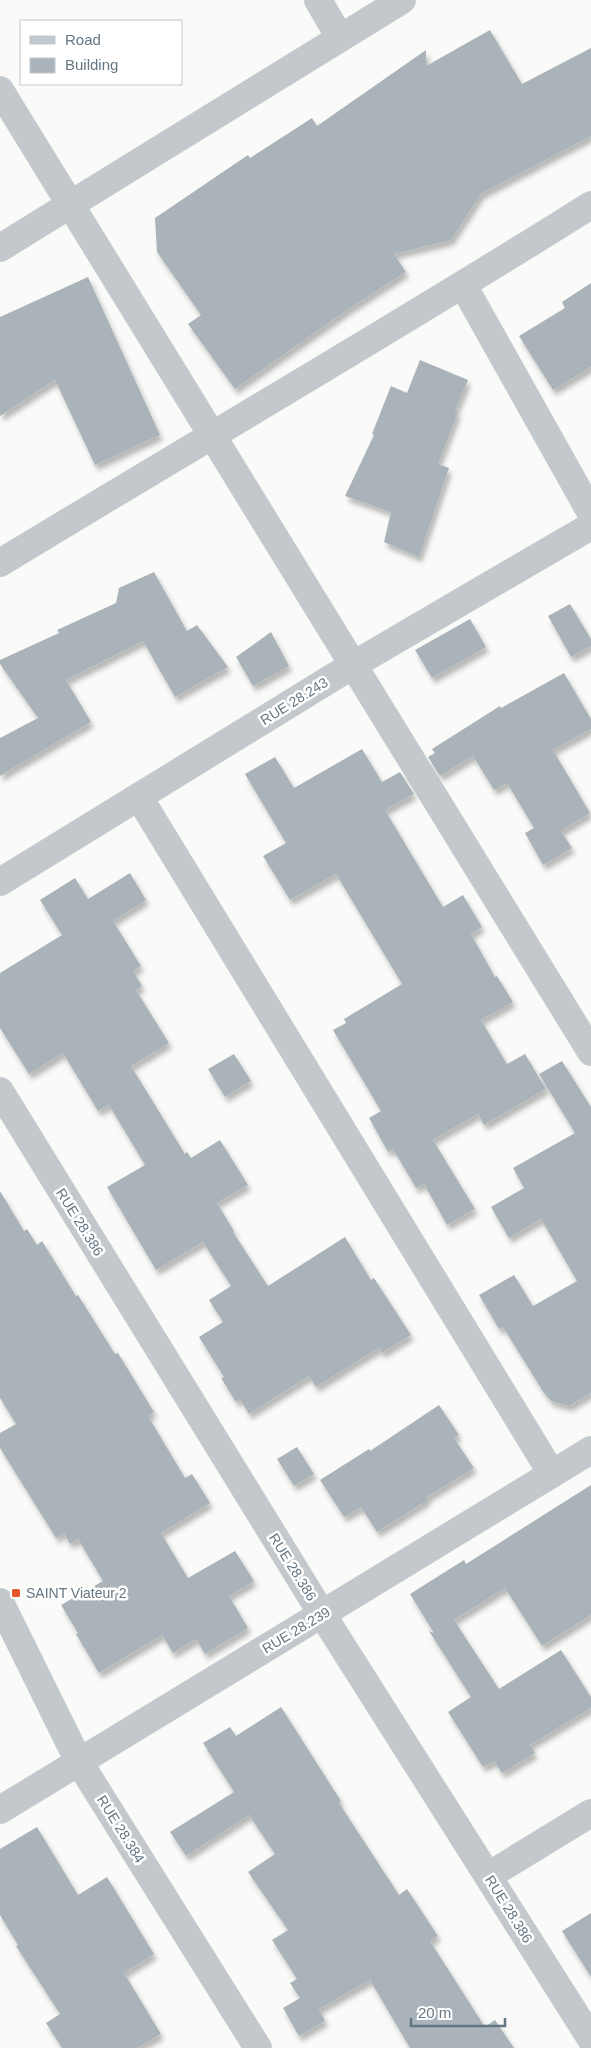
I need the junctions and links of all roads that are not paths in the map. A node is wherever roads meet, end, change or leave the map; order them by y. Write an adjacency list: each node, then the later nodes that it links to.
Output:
1 (318, 0): 3 (street)
2 (402, 0): 3 (street)
3 (340, 38): 6 (street)
4 (0, 90): 6 (street)
5 (591, 204): 8 (street)
6 (70, 205): 7 (street); 9 (street)
7 (0, 248)
8 (463, 285): 9 (street); 10 (street)
9 (211, 434): 12 (street); 13 (street)
10 (591, 512)
11 (591, 526): 13 (street, RUE 28.243)
12 (0, 563)
13 (353, 664): 14 (street, RUE 28.243); 16 (street)
14 (138, 797): 15 (street, RUE 28.243); 19 (street)
15 (0, 882)
16 (591, 1052)
17 (0, 1091): 21 (street, RUE 28.386)
18 (591, 1450): 19 (street, RUE 28.239)
19 (552, 1474): 21 (street, RUE 28.239)
20 (0, 1602): 22 (street, RUE 28.384)
21 (322, 1614): 22 (street, RUE 28.239); 25 (street, RUE 28.386)
22 (79, 1762): 23 (street, RUE 28.239); 27 (street, RUE 28.384)
23 (0, 1810)
24 (591, 1813): 25 (street)
25 (488, 1876): 26 (street, RUE 28.386)
26 (591, 2039)
27 (258, 2048)

